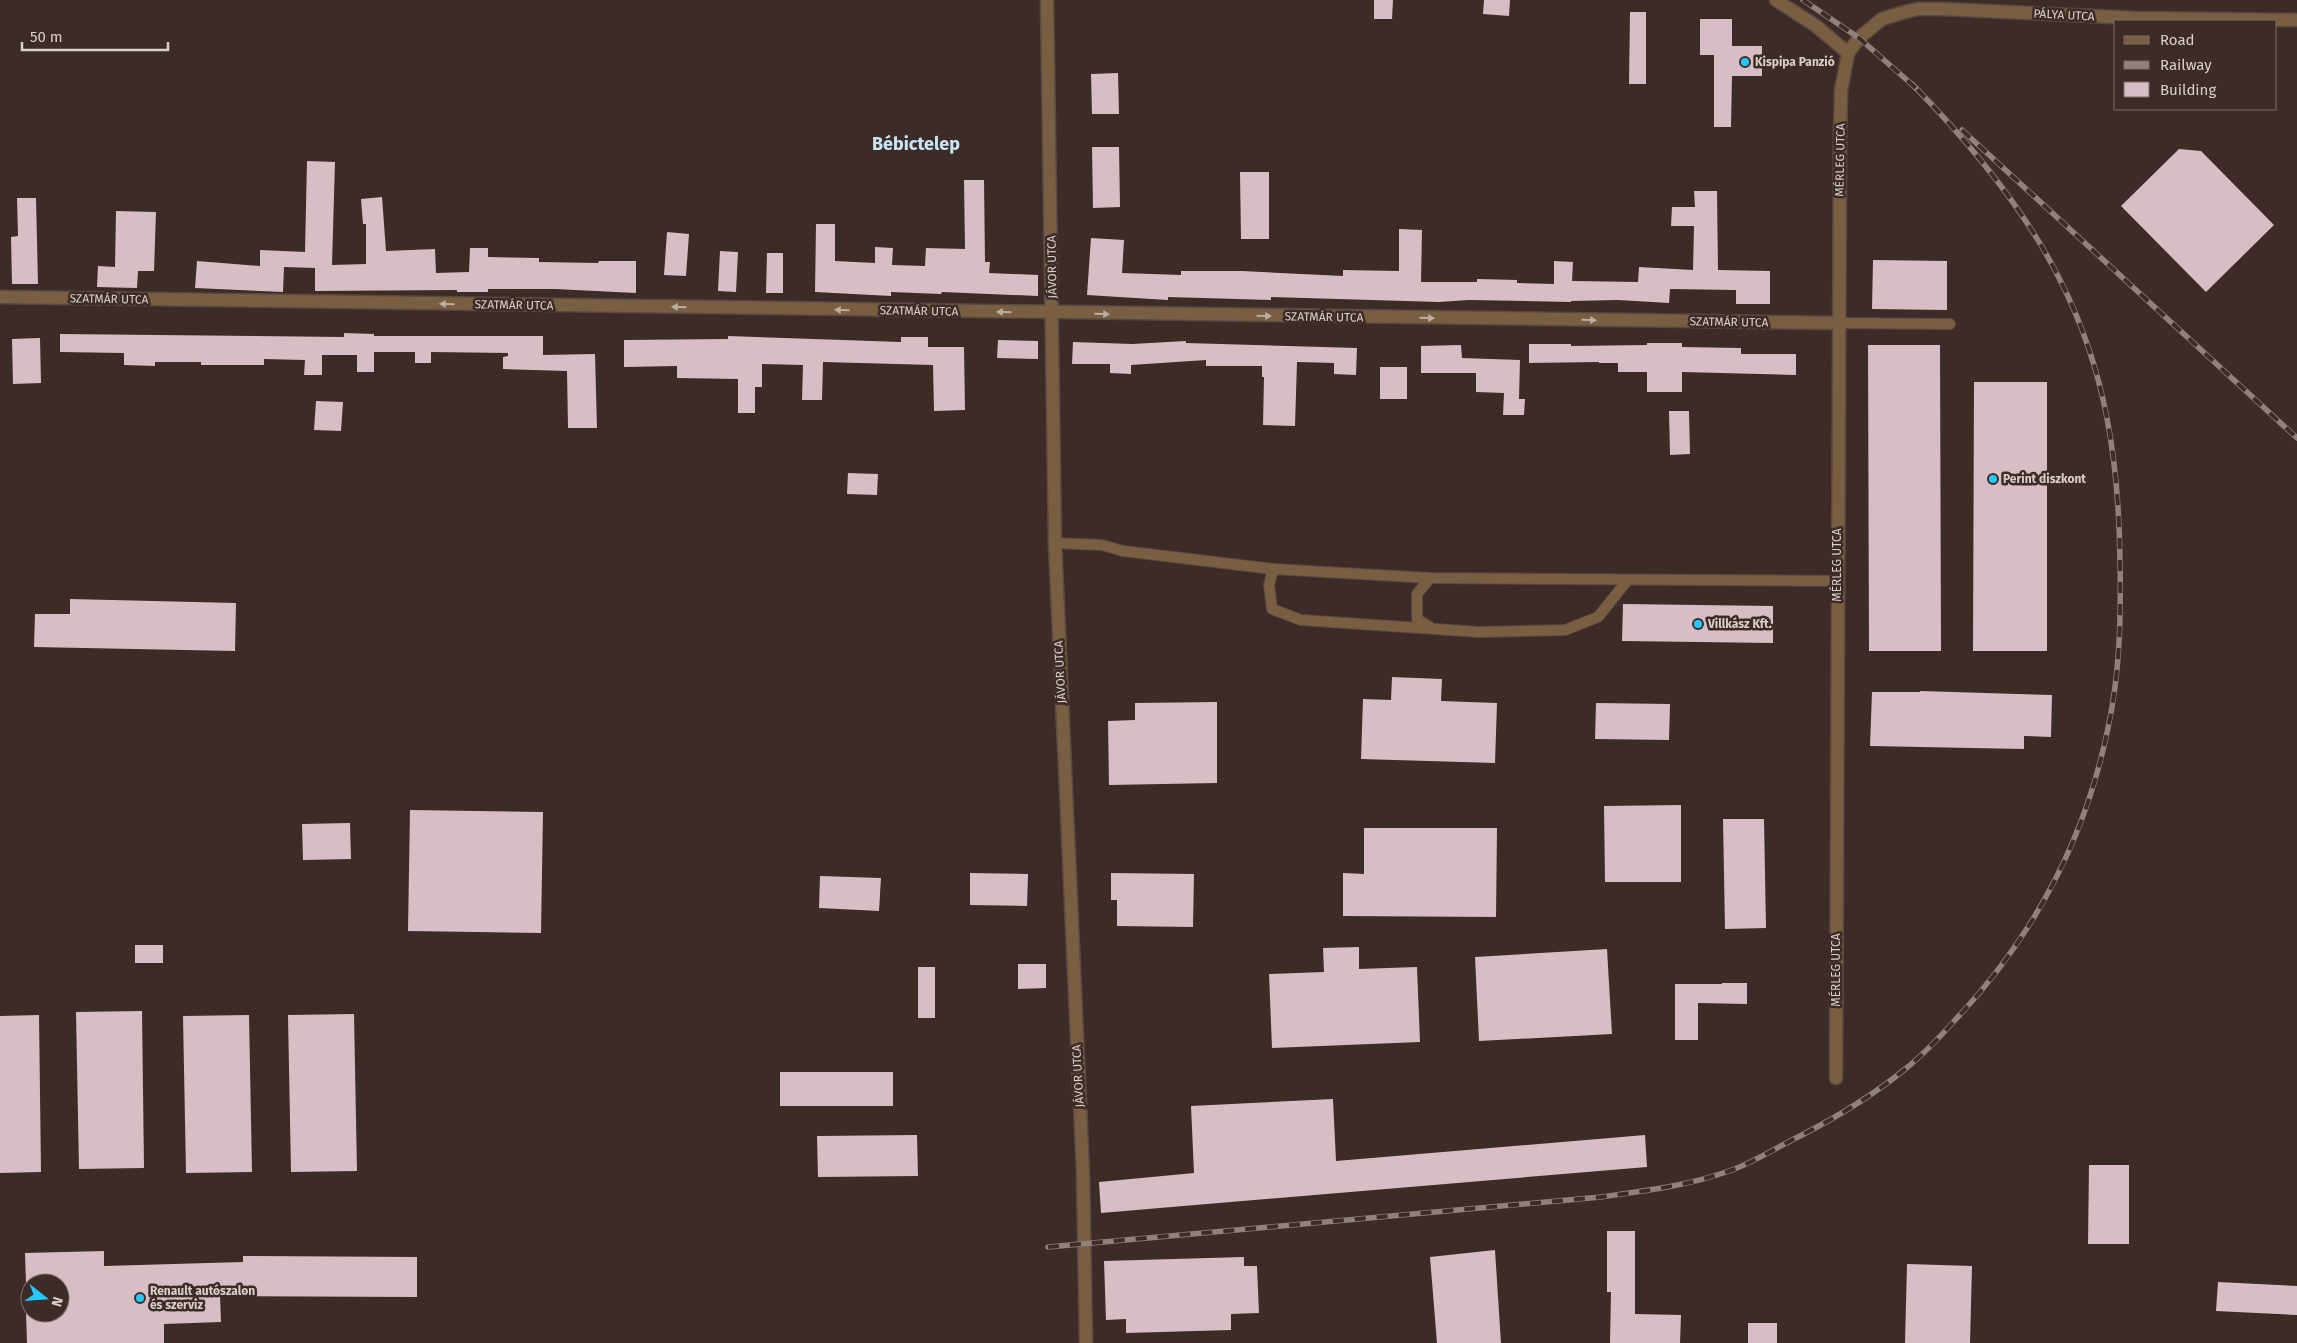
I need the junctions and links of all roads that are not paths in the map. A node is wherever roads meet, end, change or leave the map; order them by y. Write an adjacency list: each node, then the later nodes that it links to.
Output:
1 (1047, 0): 6 (street, JÁVOR UTCA)
2 (1776, 0): 4 (street)
3 (2297, 20): 4 (street, PÁLYA UTCA)
4 (1848, 53): 7 (street, MÉRLEG UTCA)
5 (0, 297): 6 (street, SZATMÁR UTCA, one-way to 5)
6 (1053, 313): 7 (street, SZATMÁR UTCA, one-way to 7); 9 (street, JÁVOR UTCA)
7 (1839, 323): 8 (lane); 13 (street, MÉRLEG UTCA)
8 (1950, 324)
9 (1055, 543): 10 (lane); 16 (street, JÁVOR UTCA)
10 (1274, 569): 11 (lane); 14 (lane)
11 (1430, 578): 12 (lane); 14 (lane)
12 (1627, 581): 13 (lane); 14 (lane)
13 (1837, 582): 15 (street, MÉRLEG UTCA)
14 (1434, 629)
15 (1836, 1078)
16 (1086, 1343)

